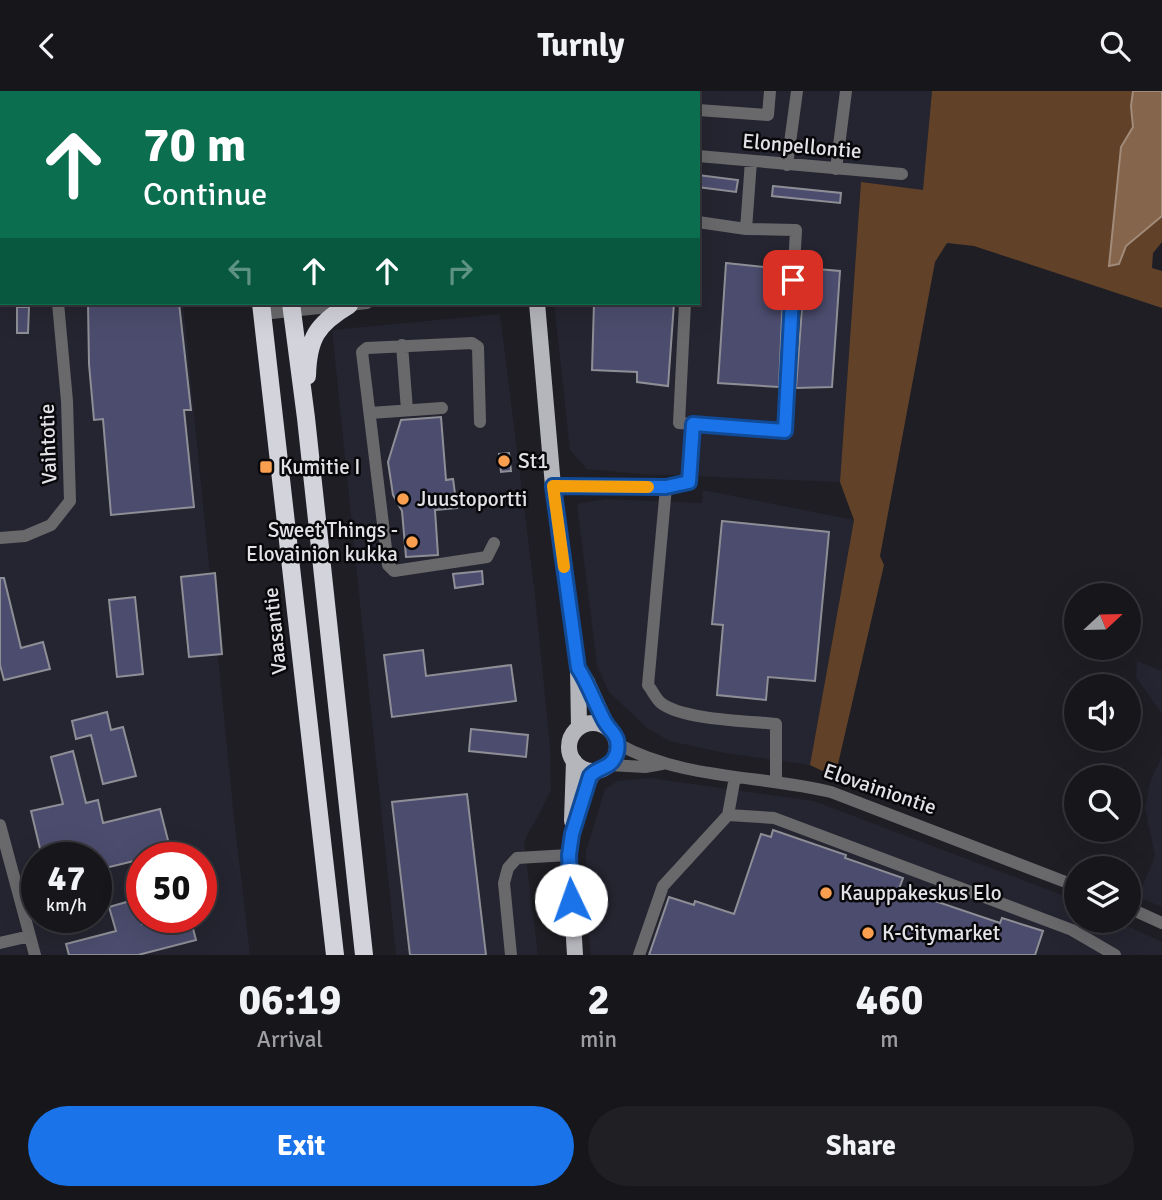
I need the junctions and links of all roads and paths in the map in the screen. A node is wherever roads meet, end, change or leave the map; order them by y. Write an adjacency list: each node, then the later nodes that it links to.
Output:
1 (770, 91): 4 (street)
2 (797, 91): 7 (street)
3 (846, 91): 8 (street)
4 (700, 110)
5 (700, 156): 6 (street, Elonpellontie)
6 (751, 161): 7 (street, Elonpellontie); 11 (street)
7 (787, 165): 8 (street, Elonpellontie)
8 (836, 169): 9 (street, Elonpellontie)
9 (902, 174)
10 (700, 222): 11 (street)
11 (746, 229): 25 (street)
12 (58, 305): 28 (street, Vaihtotie)
13 (322, 305): 17 (street)
14 (350, 305): 23 (highway)
15 (537, 305): 26 (main road)
16 (685, 305): 25 (street)
17 (291, 307): 18 (street); 23 (highway)
18 (261, 308): 49 (highway, Vaasantie)
19 (402, 345): 21 (street); 22 (street); 24 (street)
20 (442, 408): 21 (street)
21 (407, 410): 22 (street)
22 (370, 413): 29 (street)
23 (306, 418): 50 (highway)
24 (480, 422)
25 (693, 424): 27 (street)
26 (553, 486): 27 (street); 30 (main road)
27 (666, 487): 38 (street)
28 (0, 538)
29 (494, 543)
30 (578, 668): 31 (main road); 32 (main road)
31 (607, 726): 32 (main road); 33 (main road)
32 (579, 727): 34 (main road)
33 (618, 744): 35 (street, Elovainiontie); 36 (main road)
34 (574, 761): 36 (main road); 41 (main road)
35 (662, 764): 36 (street, Elovainiontie); 37 (street, Elovainiontie)
36 (602, 768): 41 (main road)
37 (735, 777): 38 (street, Elovainiontie); 39 (street)
38 (776, 781): 43 (street, Elovainiontie)
39 (728, 815): 53 (street); 54 (street)
40 (0, 825): 46 (street)
41 (572, 834): 42 (main road)
42 (569, 855): 51 (street); 52 (main road)
43 (1064, 880)
44 (1141, 913): 45 (street)
45 (1162, 923)
46 (30, 936): 47 (street); 48 (street)
47 (0, 943)
48 (35, 955)
49 (335, 955)
50 (364, 955)
51 (511, 955)
52 (575, 955)
53 (639, 955)
54 (1115, 955)

